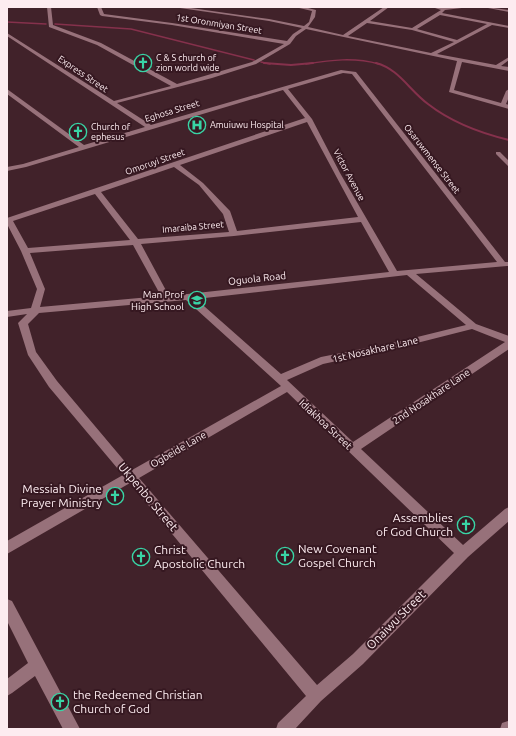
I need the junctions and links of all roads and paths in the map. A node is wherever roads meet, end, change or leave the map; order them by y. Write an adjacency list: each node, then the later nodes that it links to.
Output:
1 (48, 7): 28 (street)
2 (100, 7): 21 (street, 1st Oronmiyan Street)
3 (175, 7): 16 (street)
4 (297, 7): 9 (street)
5 (387, 7): 13 (street)
6 (434, 7): 10 (street)
7 (468, 7): 10 (street)
8 (488, 7): 11 (street)
9 (304, 8): 16 (street)
10 (444, 8): 12 (street)
11 (509, 11)
12 (439, 14): 14 (street); 17 (street)
13 (365, 21): 17 (street); 19 (street)
14 (492, 23): 15 (street); 20 (street)
15 (509, 27)
16 (305, 29): 19 (street); 21 (street)
17 (413, 30): 20 (street)
18 (7, 34): 32 (street, Express Street)
19 (344, 36): 22 (street)
20 (458, 42): 22 (street)
21 (288, 43): 28 (street)
22 (432, 55): 24 (street)
23 (509, 58): 25 (street)
24 (460, 60): 25 (street); 33 (street)
25 (496, 67): 26 (street)
26 (509, 69)
27 (343, 71): 29 (street, Eghosa Street); 48 (street, Osaruwmense Street)
28 (176, 86): 32 (street)
29 (284, 88): 35 (street, Victor Avenue); 36 (street, Eghosa Street)
30 (7, 91): 37 (street)
31 (509, 91): 33 (street)
32 (112, 103): 36 (street, Express Street)
33 (503, 105): 34 (street)
34 (509, 108)
35 (309, 119): 39 (street, Omoruyi Street); 43 (street, Victor Avenue)
36 (150, 127): 37 (street, Eghosa Street)
37 (84, 148): 41 (street, Eghosa Street)
38 (498, 153): 40 (street)
39 (176, 165): 42 (street, Omoruyi Street); 45 (street)
40 (509, 165)
41 (7, 170)
42 (97, 191): 44 (street, Omoruyi Street); 46 (street)
43 (363, 219): 45 (street, Imaraiba Street); 50 (street, Victor Avenue)
44 (8, 221): 47 (street)
45 (234, 234): 46 (street, Imaraiba Street)
46 (136, 242): 47 (street, Imaraiba Street); 52 (street)
47 (25, 251): 53 (street)
48 (506, 264): 49 (street, Oguola Road)
49 (409, 272): 50 (street, Oguola Road); 55 (street)
50 (395, 274): 51 (street, Oguola Road)
51 (188, 297): 52 (street, Oguola Road); 58 (street, Idiakhoa Street)
52 (166, 298): 53 (street, Oguola Road)
53 (36, 310): 54 (street, Oguola Road); 60 (street, Ukpenbo Street)
54 (7, 314)
55 (473, 326): 56 (street); 58 (street, 1st Nosakhare Lane)
56 (509, 340)
57 (509, 344): 59 (street, 2nd Nosakhare Lane)
58 (283, 383): 59 (street, Idiakhoa Street); 60 (street, Ogbeide Lane)
59 (353, 448): 63 (street, Idiakhoa Street)
60 (130, 476): 62 (street, Ogbeide Lane); 67 (street, Ukpenbo Street)
61 (509, 513): 63 (street, Onaiwu Street)
62 (7, 548)
63 (463, 553): 67 (street, Onaiwu Street)
64 (7, 606): 65 (street)
65 (36, 665): 66 (street); 68 (street)
66 (7, 688)
67 (316, 696): 69 (street, Onaiwu Street)
68 (72, 729)
69 (284, 729)

